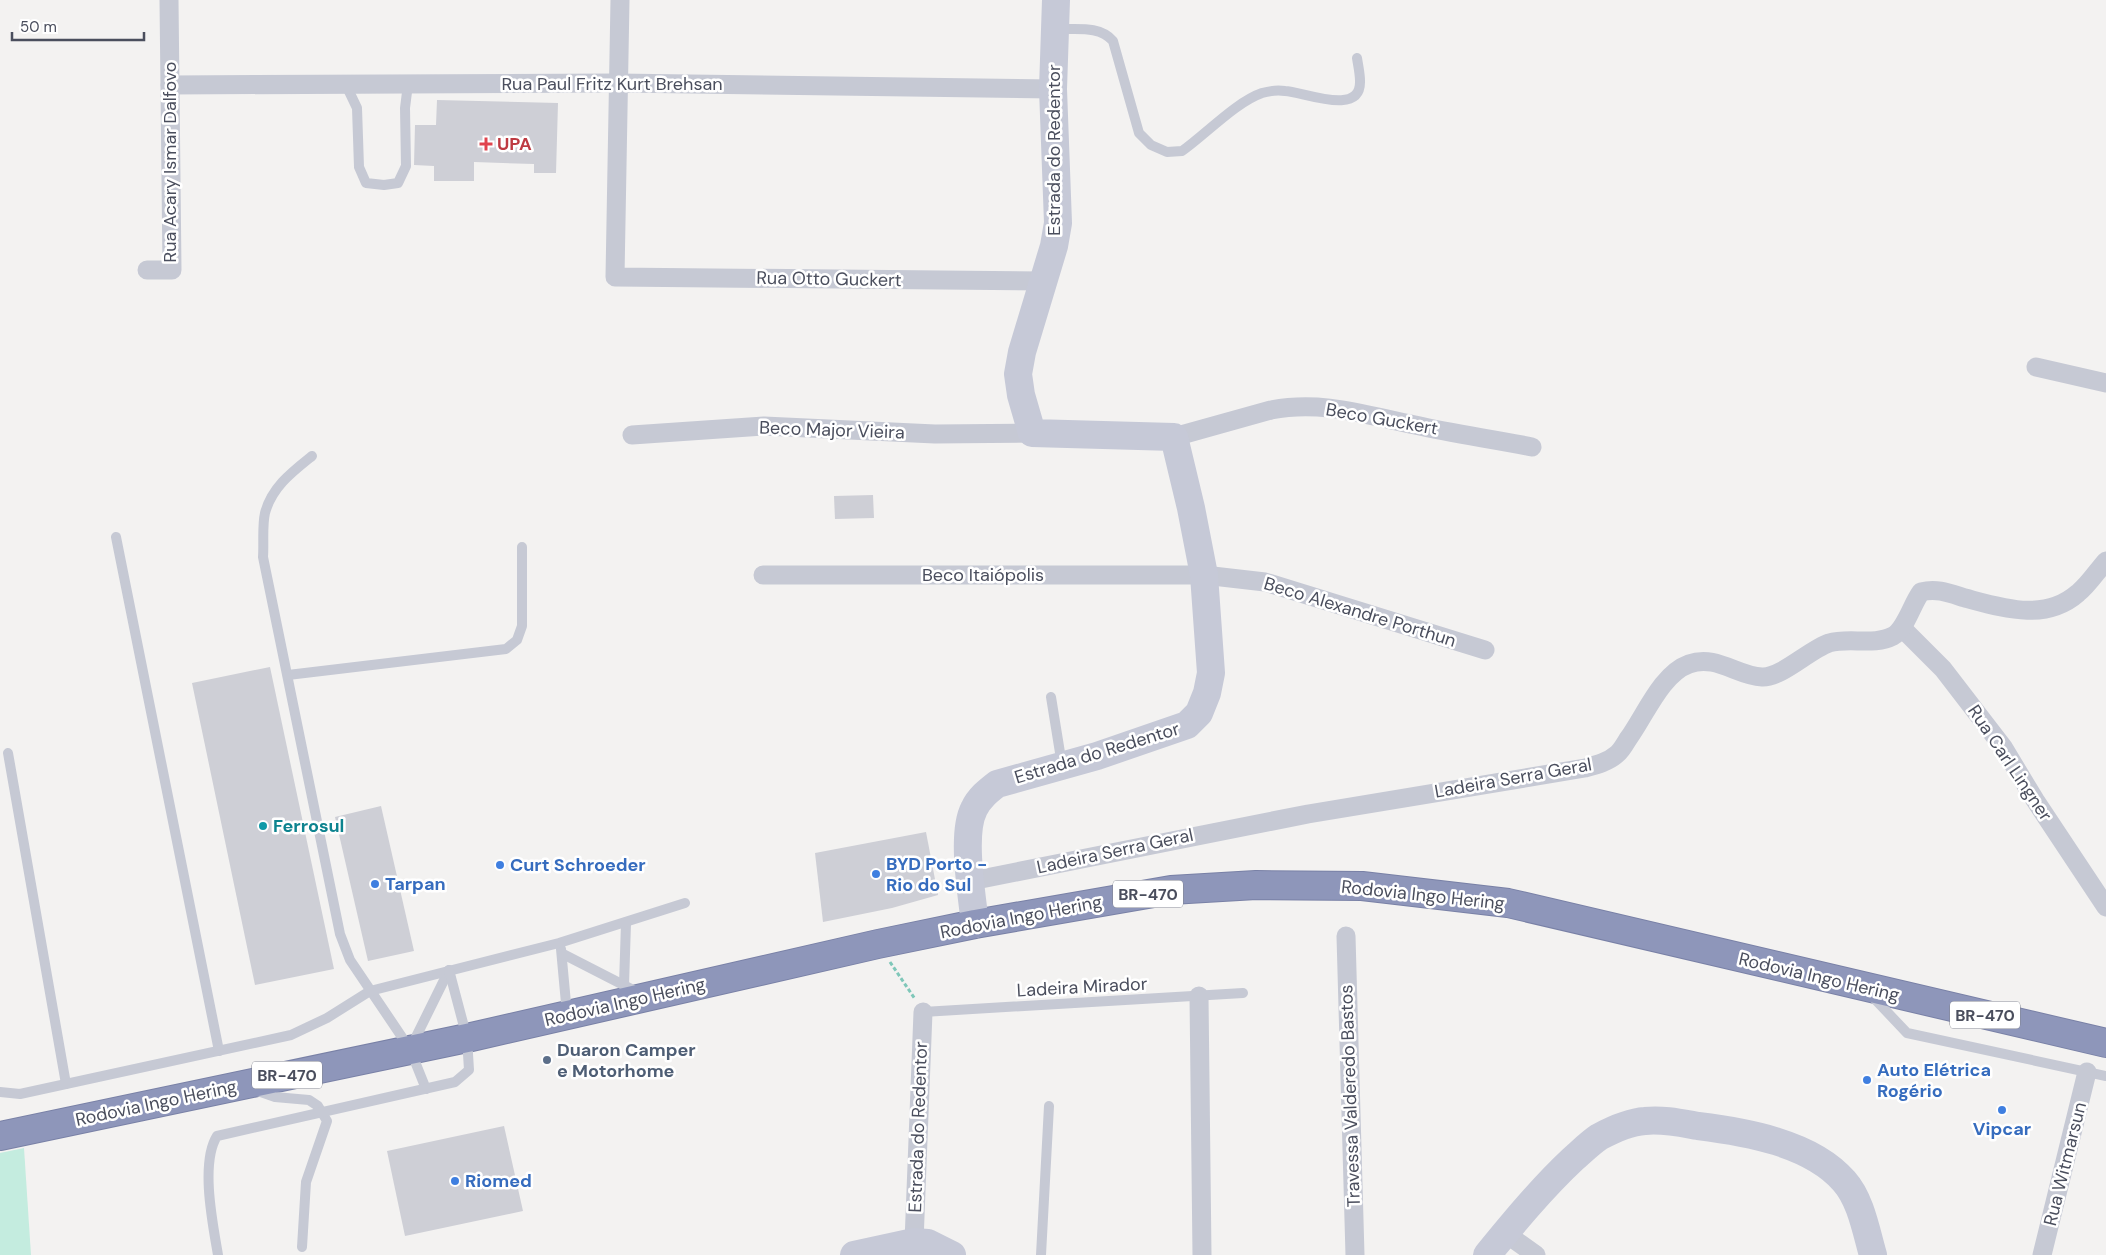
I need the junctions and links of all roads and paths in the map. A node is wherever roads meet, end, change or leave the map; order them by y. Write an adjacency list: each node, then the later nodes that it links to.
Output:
1 (170, 0): 8 (street, Rua Acary Ismar Dalfovo)
2 (620, 0): 6 (street)
3 (1056, 0): 4 (street, Estrada do Redentor)
4 (1055, 29): 5 (lane); 10 (street, Estrada do Redentor)
5 (1357, 58)
6 (618, 83): 7 (street, Rua Paul Fritz Kurt Brehsan); 10 (street, Rua Paul Fritz Kurt Brehsan); 12 (street, Rua Otto Guckert)
7 (408, 84): 9 (street, Rua Paul Fritz Kurt Brehsan); 9 (lane)
8 (170, 85): 9 (street, Rua Paul Fritz Kurt Brehsan); 11 (street, Rua Acary Ismar Dalfovo)
9 (346, 85)
10 (1053, 90): 12 (street, Estrada do Redentor)
11 (147, 270)
12 (1043, 281): 15 (street, Estrada do Redentor)
13 (2036, 367): 14 (street)
14 (2106, 383)
15 (1032, 434): 16 (street, Beco Major Vieira); 17 (street)
16 (632, 436)
17 (1174, 437): 18 (street, Beco Guckert); 24 (street, Estrada do Redentor)
18 (1532, 446)
19 (312, 456): 27 (lane)
20 (116, 537): 51 (lane)
21 (522, 547): 27 (lane)
22 (2106, 561): 25 (street)
23 (762, 575): 24 (street, Beco Itaiópolis)
24 (1204, 575): 26 (street, Beco Alexandre Porthun); 30 (street, Estrada do Redentor)
25 (1902, 628): 31 (street, Ladeira Serra Geral); 33 (street, Rua Carl Lingner)
26 (1485, 650)
27 (288, 675): 43 (lane)
28 (1051, 697): 30 (lane)
29 (8, 754): 55 (lane)
30 (1062, 766): 31 (street, Estrada do Redentor)
31 (971, 881): 35 (street, Estrada do Redentor)
32 (685, 903): 34 (lane)
33 (2106, 907)
34 (626, 923): 37 (lane); 41 (lane)
35 (975, 924): 38 (highway, Rodovia Ingo Hering / BR-470); 42 (highway, Rodovia Ingo Hering / BR-470)
36 (1346, 936): 70 (street, Travessa Valderedo Bastos)
37 (559, 943): 39 (lane); 40 (lane)
38 (878, 944): 46 (highway, Rodovia Ingo Hering / BR-470); 47 (path)
39 (563, 954): 41 (lane); 48 (lane)
40 (449, 970): 43 (lane); 49 (lane); 52 (lane)
41 (624, 985): 46 (lane)
42 (1864, 987): 50 (highway, Rodovia Ingo Hering / BR-470); 53 (lane)
43 (370, 991): 51 (lane); 52 (lane)
44 (1243, 993): 45 (lane, Ladeira Mirador)
45 (1199, 996): 47 (lane, Ladeira Mirador); 69 (street)
46 (648, 998): 48 (highway, Rodovia Ingo Hering / BR-470)
47 (923, 1012): 63 (street, Estrada do Redentor)
48 (567, 1015): 49 (highway, Rodovia Ingo Hering / BR-470)
49 (467, 1038): 52 (highway, Rodovia Ingo Hering / BR-470); 57 (lane)
50 (2106, 1042)
51 (219, 1050): 55 (lane)
52 (410, 1050): 56 (highway, Rodovia Ingo Hering / BR-470); 57 (lane)
53 (2087, 1072): 54 (lane); 74 (street, Rua Witmarsun)
54 (2106, 1076)
55 (66, 1084): 58 (lane)
56 (240, 1085): 60 (lane); 61 (highway, Rodovia Ingo Hering / BR-470)
57 (426, 1089): 60 (lane)
58 (0, 1092)
59 (1049, 1106): 68 (lane)
60 (321, 1112): 64 (lane); 65 (lane)
61 (0, 1136)
62 (1505, 1233): 71 (street); 72 (street); 73 (street)
63 (914, 1242): 66 (street); 67 (street)
64 (302, 1247)
65 (218, 1255)
66 (854, 1255)
67 (952, 1255)
68 (1041, 1255)
69 (1202, 1255)
70 (1355, 1255)
71 (1487, 1255)
72 (1536, 1255)
73 (1873, 1255)
74 (2042, 1255)

